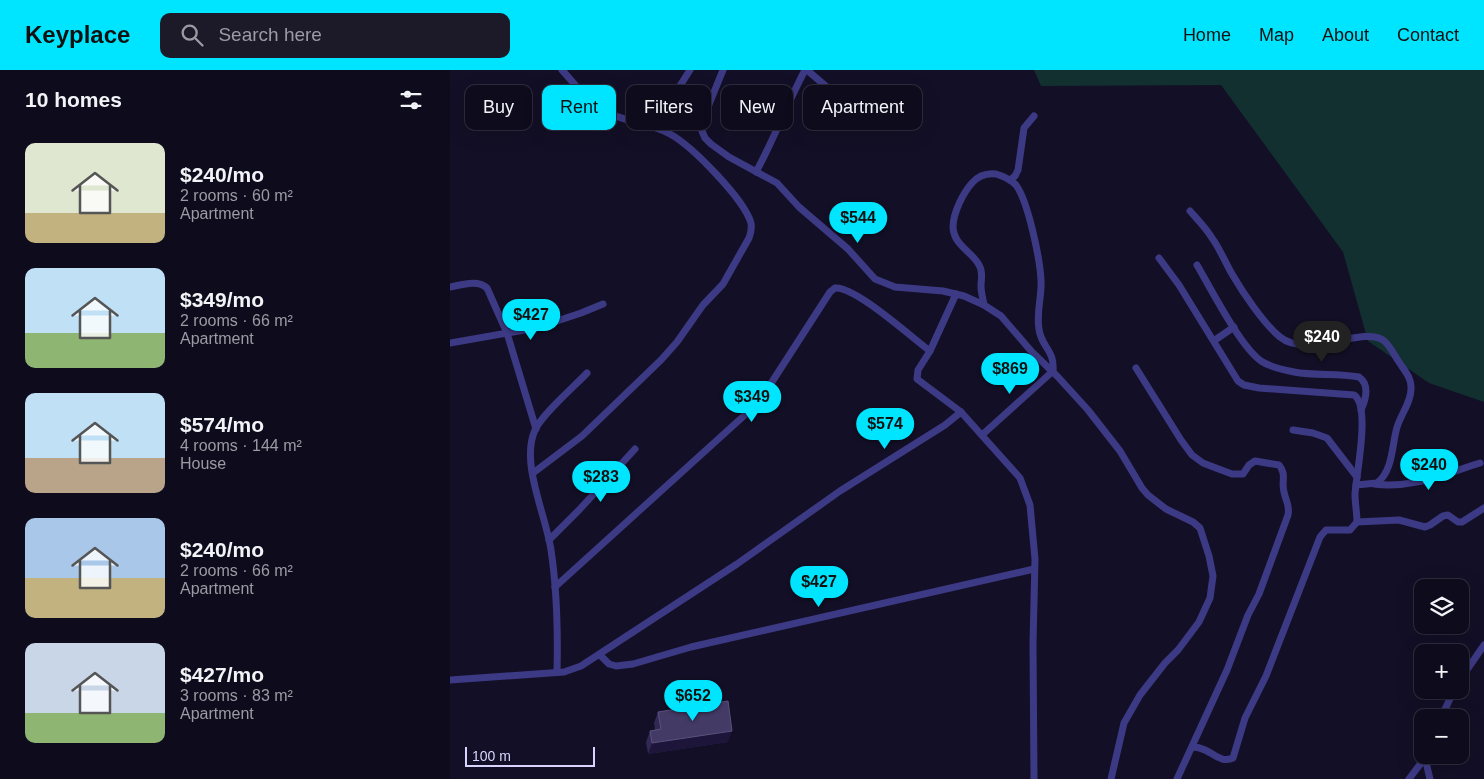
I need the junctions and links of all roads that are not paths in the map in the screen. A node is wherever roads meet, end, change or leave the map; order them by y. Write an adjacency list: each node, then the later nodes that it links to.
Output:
1 (562, 70): 8 (street)
2 (690, 70): 5 (street)
3 (723, 70): 10 (street)
4 (806, 70): 6 (street); 10 (street)
5 (681, 85)
6 (824, 85)
7 (1034, 116): 11 (street)
8 (626, 120)
9 (661, 130): 34 (street)
10 (756, 172): 16 (street)
11 (1010, 180): 18 (street); 25 (street)
12 (1190, 212): 36 (street)
13 (1159, 258): 21 (street)
14 (1197, 265): 19 (street)
15 (450, 287): 20 (street)
16 (956, 294): 18 (street); 23 (street)
17 (603, 304): 20 (street)
18 (984, 305): 25 (street)
19 (1234, 327): 21 (street); 27 (street)
20 (507, 333): 22 (street); 29 (street)
21 (1215, 340): 27 (street)
22 (450, 343)
23 (930, 351): 28 (street); 41 (street)
24 (1136, 368): 47 (street)
25 (1053, 371): 31 (street); 51 (street)
26 (587, 373): 29 (street)
27 (1361, 410): 35 (street)
28 (961, 412): 31 (street); 43 (street)
29 (536, 429): 34 (street)
30 (1293, 430): 35 (street)
31 (982, 434): 40 (street)
32 (635, 449): 39 (street)
33 (1480, 463): 36 (street)
34 (532, 474): 39 (street)
35 (1357, 481): 36 (street); 38 (street)
36 (1374, 484)
37 (1484, 508): 38 (street)
38 (1357, 522): 47 (street)
39 (549, 540): 41 (street)
40 (1034, 569): 43 (street); 50 (street)
41 (555, 587): 45 (street)
42 (1484, 645): 44 (street)
43 (600, 655): 45 (street)
44 (1469, 667)
45 (558, 672): 46 (street)
46 (450, 680)
47 (1192, 747): 52 (street)
48 (1421, 764): 53 (street)
49 (1427, 764): 54 (street)
50 (1034, 779)
51 (1111, 779)
52 (1177, 779)
53 (1409, 779)
54 (1430, 779)

